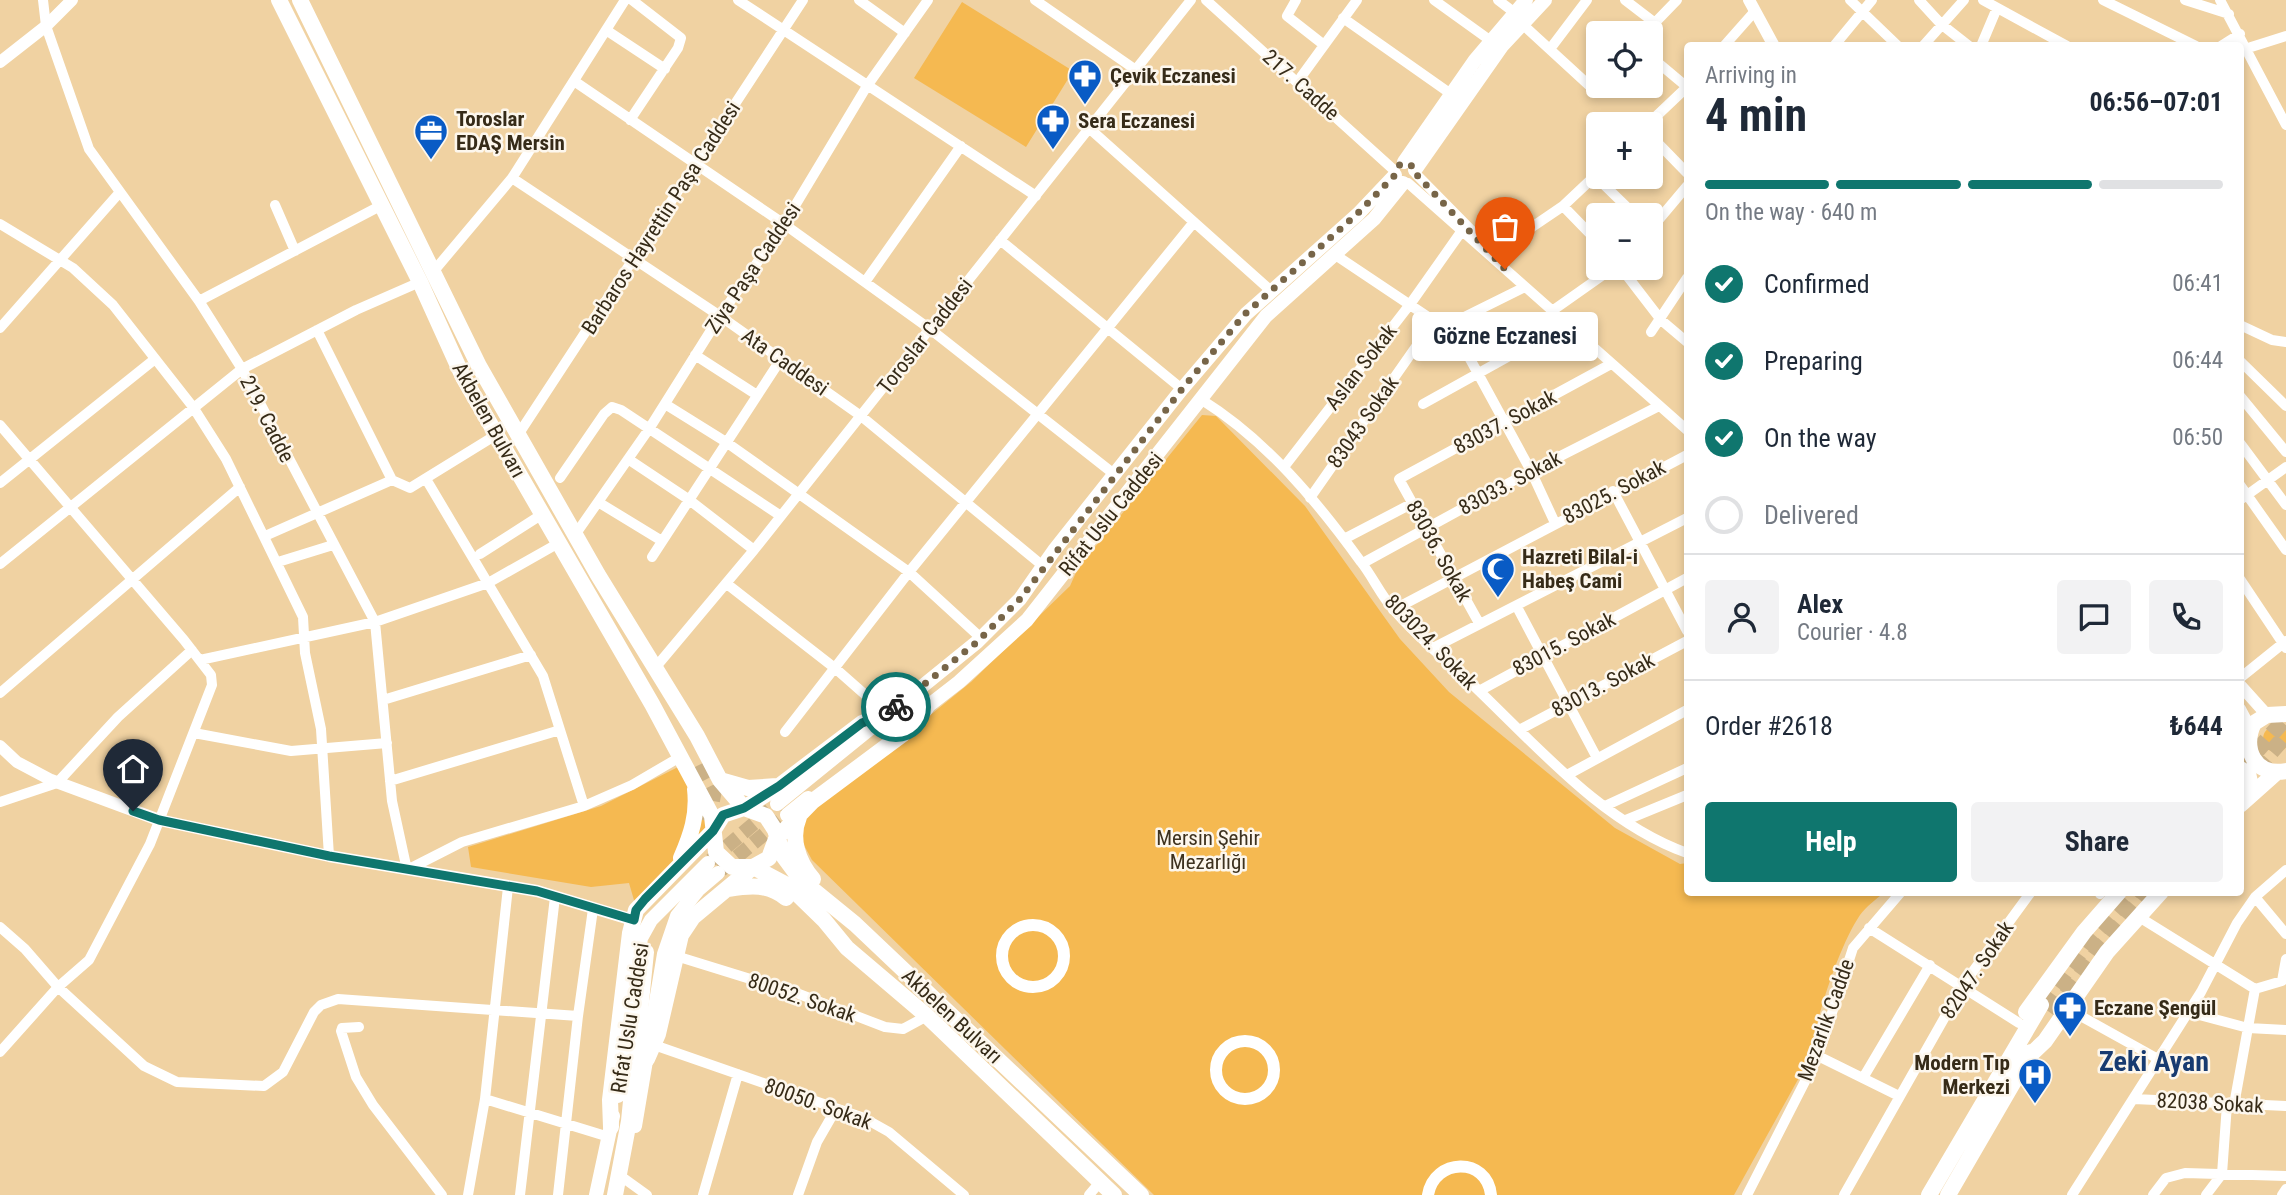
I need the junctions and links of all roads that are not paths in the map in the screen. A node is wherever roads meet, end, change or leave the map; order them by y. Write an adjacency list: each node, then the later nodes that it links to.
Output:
1 (43, 0): 41 (street, 219. Cadde)
2 (72, 0): 41 (street)
3 (279, 0): 89 (main road, Akbelen Bulvarı)
4 (300, 0): 103 (main road, Akbelen Bulvarı)
5 (625, 0): 42 (street)
6 (632, 0): 63 (street)
7 (737, 0): 43 (street)
8 (859, 0): 44 (street)
9 (928, 0): 44 (street, Ziya Paşa Caddesi)
10 (1035, 0): 64 (street)
11 (1191, 0): 64 (street, Toroslar Caddesi)
12 (1206, 0): 80 (street, 217. Cadde)
13 (1216, 0): 65 (street, 217. Cadde)
14 (1296, 0): 58 (street)
15 (1357, 0): 36 (street)
16 (1434, 0): 47 (street)
17 (1498, 0): 37 (street)
18 (1526, 0): 37 (main road)
19 (1545, 0): 37 (main road)
20 (1587, 0): 60 (street)
21 (1625, 0): 38 (street)
22 (1677, 0): 39 (street)
23 (1850, 0): 34 (street)
24 (1872, 0): 34 (street)
25 (1919, 0): 40 (street)
26 (1964, 0): 40 (street)
27 (1983, 0): 33 (street)
28 (2103, 0): 56 (street)
29 (2185, 0): 35 (street)
30 (2221, 0): 35 (street)
31 (800, 1): 43 (street, Barbaros Hayrettin Paşa Caddesi)
32 (1752, 5): 48 (street); 49 (street)
33 (1997, 8): 54 (street); 55 (street)
34 (1861, 13): 50 (street); 51 (street)
35 (2229, 14): 45 (street)
36 (1343, 18): 58 (street); 71 (street)
37 (1518, 18): 47 (main road); 60 (street); 80 (main road)
38 (1651, 21)
39 (1656, 21)
40 (1941, 24): 52 (street); 53 (street)
41 (46, 26): 61 (street); 85 (street, 219. Cadde)
42 (606, 30): 63 (street); 67 (street)
43 (783, 30): 69 (street); 78 (street, Barbaros Hayrettin Paşa Caddesi)
44 (905, 33): 69 (street, Ziya Paşa Caddesi)
45 (2240, 34): 57 (street); 59 (street)
46 (2286, 36): 59 (street)
47 (1491, 41): 71 (main road)
48 (1727, 42)
49 (1772, 42)
50 (1837, 42)
51 (1894, 42)
52 (1926, 42)
53 (1964, 42)
54 (1983, 42)
55 (2060, 42)
56 (2188, 42)
57 (2227, 42)
58 (1324, 46): 65 (street)
59 (2248, 48): 74 (street)
60 (1550, 49): 66 (street)
61 (0, 62)
62 (1663, 67): 68 (street)
63 (665, 68): 73 (street)
64 (1136, 70): 75 (street, Toroslar Caddesi)
65 (1301, 77): 80 (street, 217. Cadde)
66 (1586, 79)
67 (574, 81): 73 (street); 81 (street)
68 (1684, 84)
69 (867, 86): 76 (street); 93 (street, Ziya Paşa Caddesi)
70 (1684, 90): 72 (street)
71 (1451, 94): 80 (main road)
72 (1661, 112)
73 (630, 120): 78 (street)
74 (2285, 122)
75 (1090, 129): 86 (street, Toroslar Caddesi); 92 (street)
76 (961, 146): 86 (street); 106 (street)
77 (1663, 148): 79 (street)
78 (696, 165): 93 (street); 101 (street, Barbaros Hayrettin Paşa Caddesi)
79 (1684, 170)
80 (1405, 173): 96 (street, 217. Cadde); 98 (street, 217. Cadde); 100 (main road, Rifat Uslu Caddesi); 109 (main road, Rifat Uslu Caddesi)
81 (512, 178): 101 (street, Ata Caddesi); 103 (street)
82 (1586, 184): 90 (street)
83 (1610, 189): 87 (street)
84 (1684, 190): 91 (street)
85 (120, 192): 102 (street); 110 (street, 219. Cadde)
86 (1036, 196): 97 (street, Toroslar Caddesi)
87 (1624, 203)
88 (275, 205): 99 (street)
89 (382, 205): 99 (street); 103 (main road, Akbelen Bulvarı)
90 (1563, 206): 95 (street); 98 (street)
91 (1663, 215)
92 (1194, 222): 109 (street); 121 (street)
93 (784, 224): 106 (street); 113 (street, Ziya Paşa Caddesi)
94 (1, 227): 102 (street)
95 (1586, 230)
96 (1461, 232): 98 (street, 217. Cadde); 111 (street, Aslan Sokak)
97 (1000, 240): 119 (street, Toroslar Caddesi); 121 (street)
98 (1483, 248): 108 (street, 217. Cadde)
99 (295, 251): 110 (street)
100 (1334, 254): 111 (street); 135 (main road, Rifat Uslu Caddesi)
101 (635, 259): 113 (street, Ata Caddesi); 149 (street, Barbaros Hayrettin Paşa Caddesi)
102 (60, 260): 118 (street); 126 (street)
103 (426, 277): 120 (street); 130 (main road, Akbelen Bulvarı); 148 (main road, Akbelen Bulvarı)
104 (1596, 280): 112 (street)
105 (1630, 280): 114 (street)
106 (865, 282): 119 (street)
107 (1684, 283): 114 (street)
108 (1525, 287): 112 (street, 217. Cadde); 116 (street, 83043 Sokak)
109 (1270, 290): 133 (main road, Rifat Uslu Caddesi)
110 (199, 301): 131 (street, 219. Cadde)
111 (1411, 303): 116 (street); 156 (street, Aslan Sokak)
112 (1552, 311): 115 (street, 217. Cadde)
113 (720, 316): 125 (street, Ziya Paşa Caddesi); 127 (street, Ata Caddesi)
114 (1661, 320): 122 (street); 123 (street)
115 (1567, 324): 128 (street, 217. Cadde); 132 (street)
116 (1447, 326): 132 (street); 172 (street, 83043 Sokak)
117 (2244, 327): 124 (street)
118 (0, 328)
119 (930, 329): 142 (street); 143 (street, Toroslar Caddesi)
120 (317, 330): 131 (street); 165 (street)
121 (1106, 330): 133 (street); 142 (street)
122 (1651, 332)
123 (1684, 339)
124 (2286, 342)
125 (695, 355): 134 (street); 137 (street, Ziya Paşa Caddesi)
126 (155, 359): 141 (street); 154 (street)
127 (781, 359): 134 (street); 143 (street, Ata Caddesi)
128 (1611, 364): 139 (street, 217. Cadde); 144 (street, 83037. Sokak)
129 (2244, 365): 140 (street)
130 (479, 366): 149 (main road, Akbelen Bulvarı); 244 (main road)
131 (242, 369): 141 (street); 179 (street, 219. Cadde)
132 (1477, 373): 138 (street); 144 (street)
133 (1182, 389): 160 (main road, Rifat Uslu Caddesi)
134 (757, 395): 150 (street)
135 (1202, 400): 156 (street, 803024. Sokak); 230 (main road, Rifat Uslu Caddesi)
136 (2244, 401): 152 (street)
137 (665, 404): 147 (street, Ziya Paşa Caddesi); 150 (street)
138 (1423, 404)
139 (1659, 406): 146 (street, 217. Cadde); 159 (street, 83033. Sokak)
140 (2286, 406)
141 (193, 407): 167 (street); 178 (street)
142 (1038, 414): 160 (street); 175 (street)
143 (861, 416): 170 (street, Toroslar Caddesi); 175 (street, Ata Caddesi)
144 (1504, 423): 159 (street); 163 (street, 83037. Sokak)
145 (0, 425): 154 (street)
146 (1684, 427)
147 (649, 429): 155 (street, Ziya Paşa Caddesi); 158 (street); 161 (street)
148 (496, 435): 162 (street); 180 (main road, Akbelen Bulvarı)
149 (518, 435): 185 (main road, Akbelen Bulvarı)
150 (726, 442): 158 (street); 170 (street)
151 (2244, 448): 164 (street)
152 (2286, 452)
153 (1684, 456): 168 (street, 83025. Sokak)
154 (29, 459): 166 (street); 178 (street)
155 (628, 459): 173 (street); 174 (street, Ziya Paşa Caddesi)
156 (1284, 467): 172 (street, 803024. Sokak)
157 (2286, 467): 164 (street)
158 (708, 468): 173 (street); 181 (street)
159 (1531, 471): 183 (street); 184 (street, 83033. Sokak)
160 (1114, 474): 199 (main road, Rifat Uslu Caddesi)
161 (560, 478)
162 (426, 479): 165 (street); 204 (street)
163 (1399, 479): 176 (street, 83036. Sokak)
164 (2269, 479): 169 (street); 177 (street)
165 (393, 480): 179 (street)
166 (0, 483)
167 (240, 487): 186 (street); 202 (street)
168 (1613, 491): 183 (street, 83025. Sokak); 190 (street)
169 (2244, 492)
170 (799, 494): 181 (street, Toroslar Caddesi); 200 (street)
171 (2244, 494): 193 (street)
172 (1310, 498): 187 (street, 803024. Sokak)
173 (688, 499): 188 (street); 192 (street)
174 (598, 502): 185 (street, Ziya Paşa Caddesi); 188 (street)
175 (966, 502): 199 (street, Ata Caddesi); 200 (street)
176 (1413, 503): 184 (street, 83036. Sokak); 187 (street)
177 (2286, 505)
178 (69, 508): 198 (street); 202 (street)
179 (317, 514): 186 (street); 191 (street, 219. Cadde)
180 (541, 515): 189 (main road, Akbelen Bulvarı); 194 (street)
181 (781, 516): 192 (street, Toroslar Caddesi)
182 (1684, 520): 190 (street)
183 (1555, 523): 201 (street, 83025. Sokak)
184 (1427, 527): 197 (street, 83033. Sokak); 201 (street, 83036. Sokak)
185 (575, 535): 222 (main road, Akbelen Bulvarı)
186 (265, 536): 196 (street)
187 (1344, 539): 197 (street, 803024. Sokak)
188 (662, 541): 195 (street)
189 (557, 544): 204 (street); 242 (main road, Akbelen Bulvarı)
190 (1639, 544): 207 (street); 208 (street)
191 (333, 545): 196 (street); 210 (street, 219. Cadde)
192 (754, 550): 205 (street, Toroslar Caddesi)
193 (2286, 550)
194 (481, 554)
195 (652, 557)
196 (278, 562): 213 (street)
197 (1363, 563): 209 (street, 803024. Sokak)
198 (0, 564)
199 (1043, 566): 214 (main road, Rifat Uslu Caddesi)
200 (909, 572): 214 (street); 223 (street)
201 (1455, 577): 209 (street, 83025. Sokak); 211 (street, 83036. Sokak)
202 (134, 579): 218 (street); 227 (street)
203 (1684, 580): 207 (street, 83015. Sokak)
204 (488, 583): 210 (street); 219 (street)
205 (727, 584): 222 (street, Toroslar Caddesi); 223 (street)
206 (2244, 585): 216 (street)
207 (1666, 590): 212 (street); 220 (street, 83015. Sokak)
208 (1517, 607): 211 (street); 220 (street)
209 (1393, 610): 217 (street, 803024. Sokak)
210 (375, 622): 213 (street); 228 (street, 219. Cadde)
211 (1479, 623): 217 (street)
212 (1684, 625)
213 (304, 636): 221 (street); 241 (street)
214 (981, 638): 233 (main road, Rifat Uslu Caddesi)
215 (1684, 643): 229 (street, 83013. Sokak)
216 (2285, 644): 224 (street)
217 (1433, 648): 226 (street, 803024. Sokak)
218 (192, 650): 221 (street); 251 (street)
219 (531, 655): 228 (street); 234 (street)
220 (1542, 655): 226 (street, 83015. Sokak); 229 (street)
221 (200, 660): 237 (street)
222 (655, 668): 249 (main road, Akbelen Bulvarı)
223 (836, 669): 233 (street); 236 (street)
224 (2244, 675)
225 (2244, 688): 231 (street)
226 (1479, 691): 235 (street, 803024. Sokak)
227 (0, 693)
228 (383, 699): 238 (street, 219. Cadde)
229 (1570, 702): 235 (street, 83013. Sokak); 243 (street)
230 (926, 708): 261 (main road)
231 (2279, 711): 239 (main road)
232 (1684, 712): 243 (street)
233 (887, 714): 253 (main road); 261 (main road, Rifat Uslu Caddesi)
234 (560, 730): 250 (street); 258 (street)
235 (1519, 730): 248 (street, 803024. Sokak)
236 (785, 732)
237 (194, 733): 241 (street); 262 (street)
238 (387, 743): 241 (street); 250 (street, 219. Cadde)
239 (2244, 743): 247 (main road)
240 (0, 746): 251 (street)
241 (323, 749): 267 (street)
242 (680, 757): 252 (main road, Akbelen Bulvarı); 258 (street)
243 (1597, 758): 248 (street)
244 (702, 764)
245 (1684, 769): 259 (street)
246 (2244, 771): 254 (main road)
247 (2281, 772): 254 (main road)
248 (1567, 775): 259 (street, 803024. Sokak)
249 (720, 780): 253 (main road); 260 (main road, Akbelen Bulvarı)
250 (390, 781): 271 (street, 219. Cadde)
251 (57, 783): 257 (street); 262 (street)
252 (694, 783): 264 (main road, Akbelen Bulvarı); 268 (main road)
253 (779, 786): 260 (main road)
254 (2252, 792): 256 (main road)
255 (1684, 797): 263 (street)
256 (2244, 801)
257 (0, 802)
258 (584, 806): 271 (street)
259 (1605, 806): 263 (street, 803024. Sokak)
260 (744, 808): 264 (main road); 265 (main road)
261 (788, 811): 265 (main road); 284 (main road)
262 (159, 820): 267 (street); 296 (street)
263 (1626, 820): 266 (street, 803024. Sokak)
264 (713, 831): 268 (main road); 270 (main road)
265 (775, 834): 269 (main road); 284 (main road, Akbelen Bulvarı)
266 (1684, 852)
267 (329, 856): 271 (street)
268 (678, 866): 283 (main road)
269 (753, 867): 270 (main road, Akbelen Bulvarı); 274 (main road); 288 (main road, Akbelen Bulvarı)
270 (719, 868): 309 (main road, Rıfat Uslu Caddesi); 324 (main road, Rıfat Uslu Caddesi)
271 (407, 870): 273 (street)
272 (2286, 870): 280 (street)
273 (508, 887): 279 (street); 299 (street)
274 (729, 889): 288 (main road); 290 (main road)
275 (1897, 896): 286 (street, Mezarlık Cadde)
276 (2028, 896): 295 (street, 82047. Sokak)
277 (2116, 896): 304 (main road)
278 (2158, 896): 282 (main road)
279 (555, 897): 281 (street); 301 (street)
280 (2255, 897): 287 (street); 294 (street)
281 (593, 909): 283 (street); 302 (street)
282 (2139, 918): 294 (street); 298 (main road)
283 (634, 920): 324 (main road)
284 (855, 924): 343 (main road, Akbelen Bulvarı)
285 (0, 927): 296 (street)
286 (1869, 928): 293 (street); 311 (street, Mezarlık Cadde)
287 (2286, 934)
288 (846, 948): 303 (main road, Akbelen Bulvarı)
289 (646, 952): 336 (main road)
290 (676, 956): 303 (street, 80052. Sokak); 309 (main road)
291 (1001, 959): 291 (street)
292 (2286, 959): 297 (street)
293 (1930, 965): 295 (street); 315 (street)
294 (2213, 966): 297 (street); 300 (street)
295 (1963, 985): 304 (street); 316 (street, 82047. Sokak)
296 (58, 988): 299 (street); 308 (street)
297 (2255, 989): 306 (street)
298 (2054, 1009): 310 (main road); 312 (street)
299 (494, 1011): 301 (street); 317 (street)
300 (2188, 1012): 306 (street); 312 (street)
301 (540, 1014): 302 (street); 322 (street)
302 (578, 1016): 323 (street)
303 (927, 1016): 328 (main road, Akbelen Bulvarı)
304 (2019, 1023): 310 (main road)
305 (359, 1027): 331 (street)
306 (2248, 1028): 307 (street); 319 (street)
307 (2286, 1030)
308 (0, 1052)
309 (650, 1052): 313 (street, 80050. Sokak); 327 (main road, Rıfat Uslu Caddesi)
310 (2020, 1054): 348 (main road); 349 (main road)
311 (1818, 1056): 315 (street); 346 (street, Mezarlık Cadde)
312 (2158, 1059): 318 (street)
313 (738, 1074): 321 (street, 80050. Sokak); 338 (street)
314 (1215, 1074): 314 (street)
315 (1863, 1078): 316 (street)
316 (1899, 1096): 347 (street, 82047. Sokak)
317 (485, 1099): 322 (street); 332 (street)
318 (2134, 1099): 319 (street, 82038 Sokak); 330 (street)
319 (2231, 1105): 320 (street, 82038 Sokak); 325 (street)
320 (2286, 1106)
321 (836, 1109): 339 (street); 340 (street, 80050. Sokak)
322 (531, 1114): 323 (street); 333 (street)
323 (565, 1121): 324 (street); 334 (street)
324 (610, 1132): 335 (main road, Rıfat Uslu Caddesi)
325 (2221, 1174): 326 (street); 351 (street); 352 (street)
326 (2286, 1176)
327 (622, 1177): 336 (main road, Rıfat Uslu Caddesi); 337 (street)
328 (1100, 1182): 341 (street); 342 (main road, Akbelen Bulvarı)
329 (2286, 1189): 353 (street)
330 (2075, 1191): 350 (street)
331 (442, 1195)
332 (468, 1195)
333 (520, 1195)
334 (558, 1195)
335 (596, 1195)
336 (616, 1195)
337 (647, 1195)
338 (704, 1195)
339 (798, 1195)
340 (964, 1195)
341 (1089, 1195)
342 (1114, 1195)
343 (1141, 1195)
344 (1429, 1195): 345 (street)
345 (1491, 1195)
346 (1747, 1195)
347 (1844, 1195)
348 (1928, 1195)
349 (1948, 1195)
350 (2088, 1195)
351 (2153, 1195)
352 (2206, 1195)
353 (2282, 1195)

